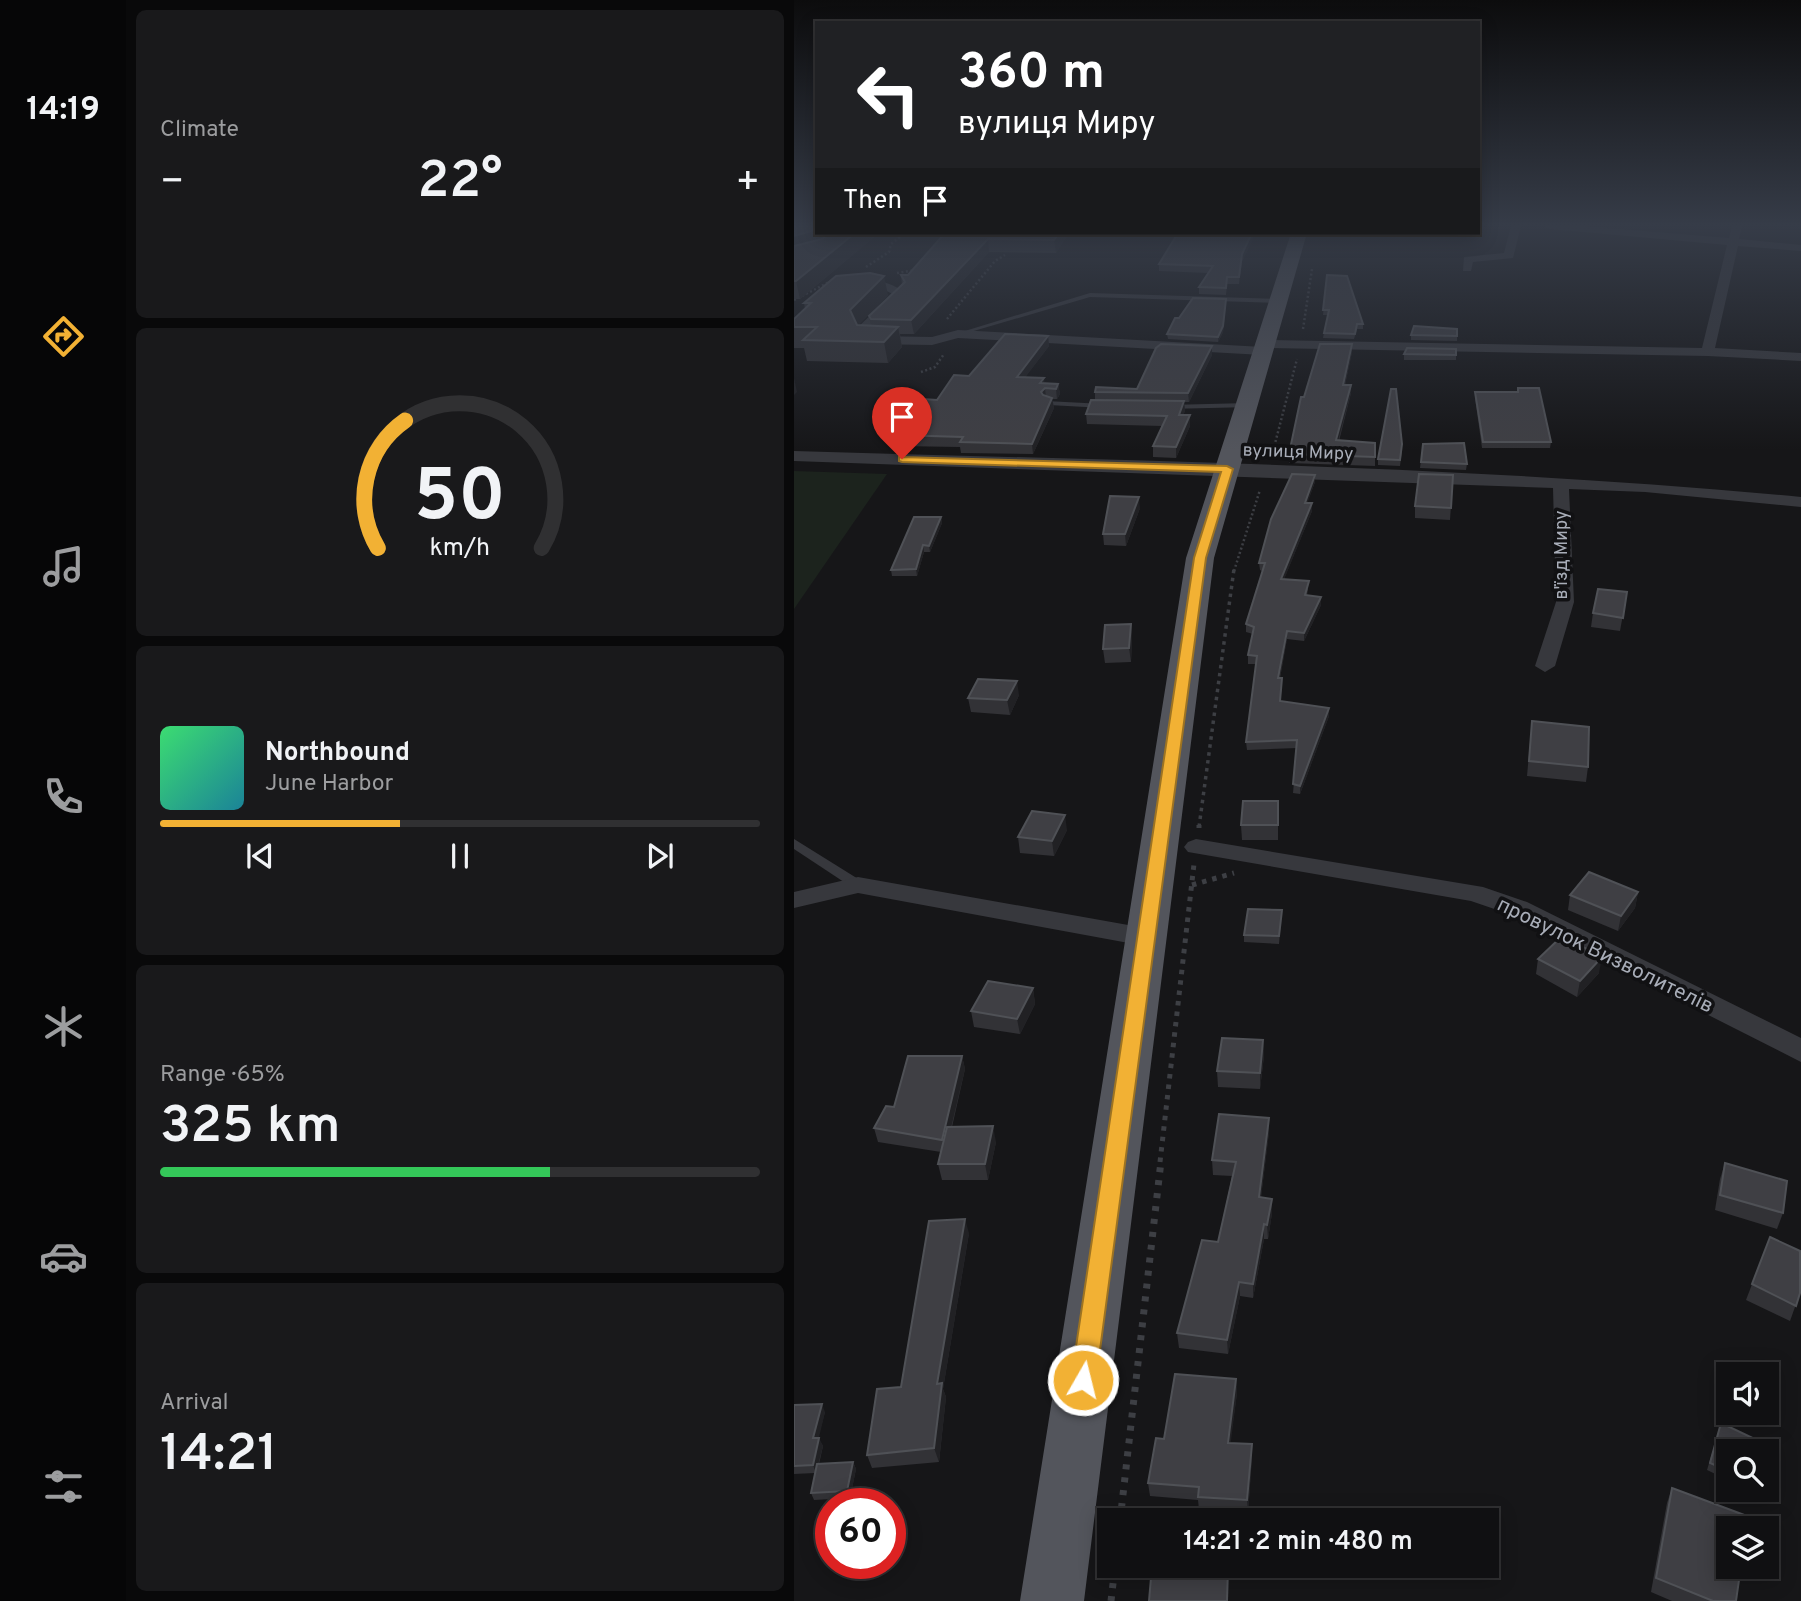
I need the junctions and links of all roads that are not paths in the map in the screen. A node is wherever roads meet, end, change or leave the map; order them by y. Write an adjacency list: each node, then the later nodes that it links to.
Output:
1 (893, 301): 6 (street)
2 (1071, 301): 6 (lane)
3 (1269, 301): 4 (lane)
4 (1278, 301): 7 (main road)
5 (1721, 301): 8 (street)
6 (955, 335): 7 (street)
7 (1277, 346): 8 (street); 11 (main road)
8 (1708, 352): 9 (street)
9 (1800, 357)
10 (1049, 403): 12 (lane)
11 (1248, 405): 13 (lane); 15 (main road)
12 (1118, 407)
13 (1158, 407)
14 (794, 456): 15 (street, вулиця Миру)
15 (1227, 469): 16 (street, вулиця Миру); 23 (main road)
16 (1561, 483): 17 (street, вулиця Миру); 18 (street, в'їзд Миру)
17 (1800, 502)
18 (1545, 666)
19 (794, 843): 21 (lane)
20 (1196, 847): 24 (street, провулок Визволителів)
21 (858, 885): 22 (street); 23 (street)
22 (794, 900)
23 (1145, 937): 25 (main road)
24 (1800, 1051)
25 (1052, 1601)

